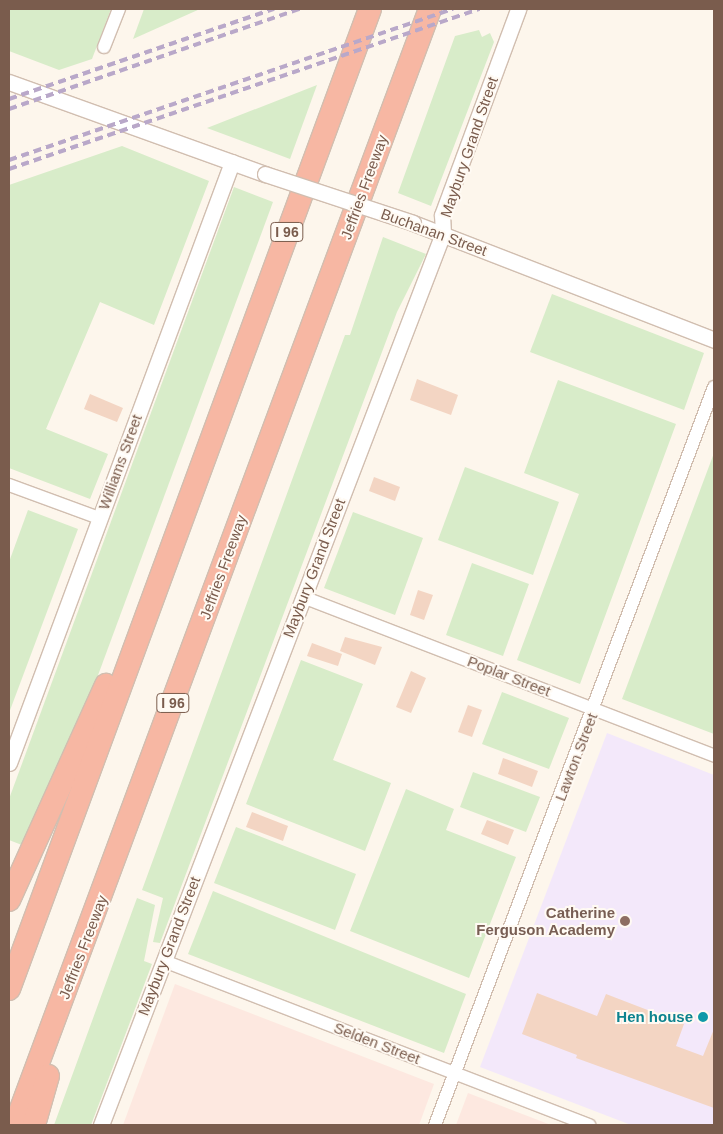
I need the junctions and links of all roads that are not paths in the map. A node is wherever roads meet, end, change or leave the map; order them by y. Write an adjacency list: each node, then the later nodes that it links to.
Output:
1 (119, 9): 5 (street)
2 (370, 9): 12 (highway, I 96)
3 (430, 9): 19 (highway, Jeffries Freeway / I 96)
4 (518, 9): 8 (street, Maybury Grand Street)
5 (104, 47)
6 (9, 82): 7 (street, Buchanan Street)
7 (232, 162): 8 (street, Buchanan Street, bridge); 13 (street, Williams Street)
8 (443, 233): 9 (street, Buchanan Street); 14 (street, Maybury Grand Street)
9 (714, 340)
10 (714, 387): 15 (street, Lawton Street)
11 (9, 485): 13 (street)
12 (184, 513): 18 (highway); 21 (highway, I 96)
13 (99, 518): 17 (street, Williams Street)
14 (303, 597): 15 (street, Poplar Street); 20 (street, Maybury Grand Street)
15 (594, 709): 16 (street, Poplar Street); 22 (street, Lawton Street)
16 (714, 756)
17 (9, 762)
18 (9, 900)
19 (80, 959): 23 (highway, Jeffries Freeway / I 96); 24 (highway)
20 (164, 961): 22 (street, Selden Street); 25 (street, Maybury Grand Street)
21 (9, 989)
22 (455, 1073): 26 (street, Lawton Street); 27 (street, Selden Street)
23 (15, 1125)
24 (34, 1125)
25 (101, 1125)
26 (435, 1125)
27 (590, 1125)

